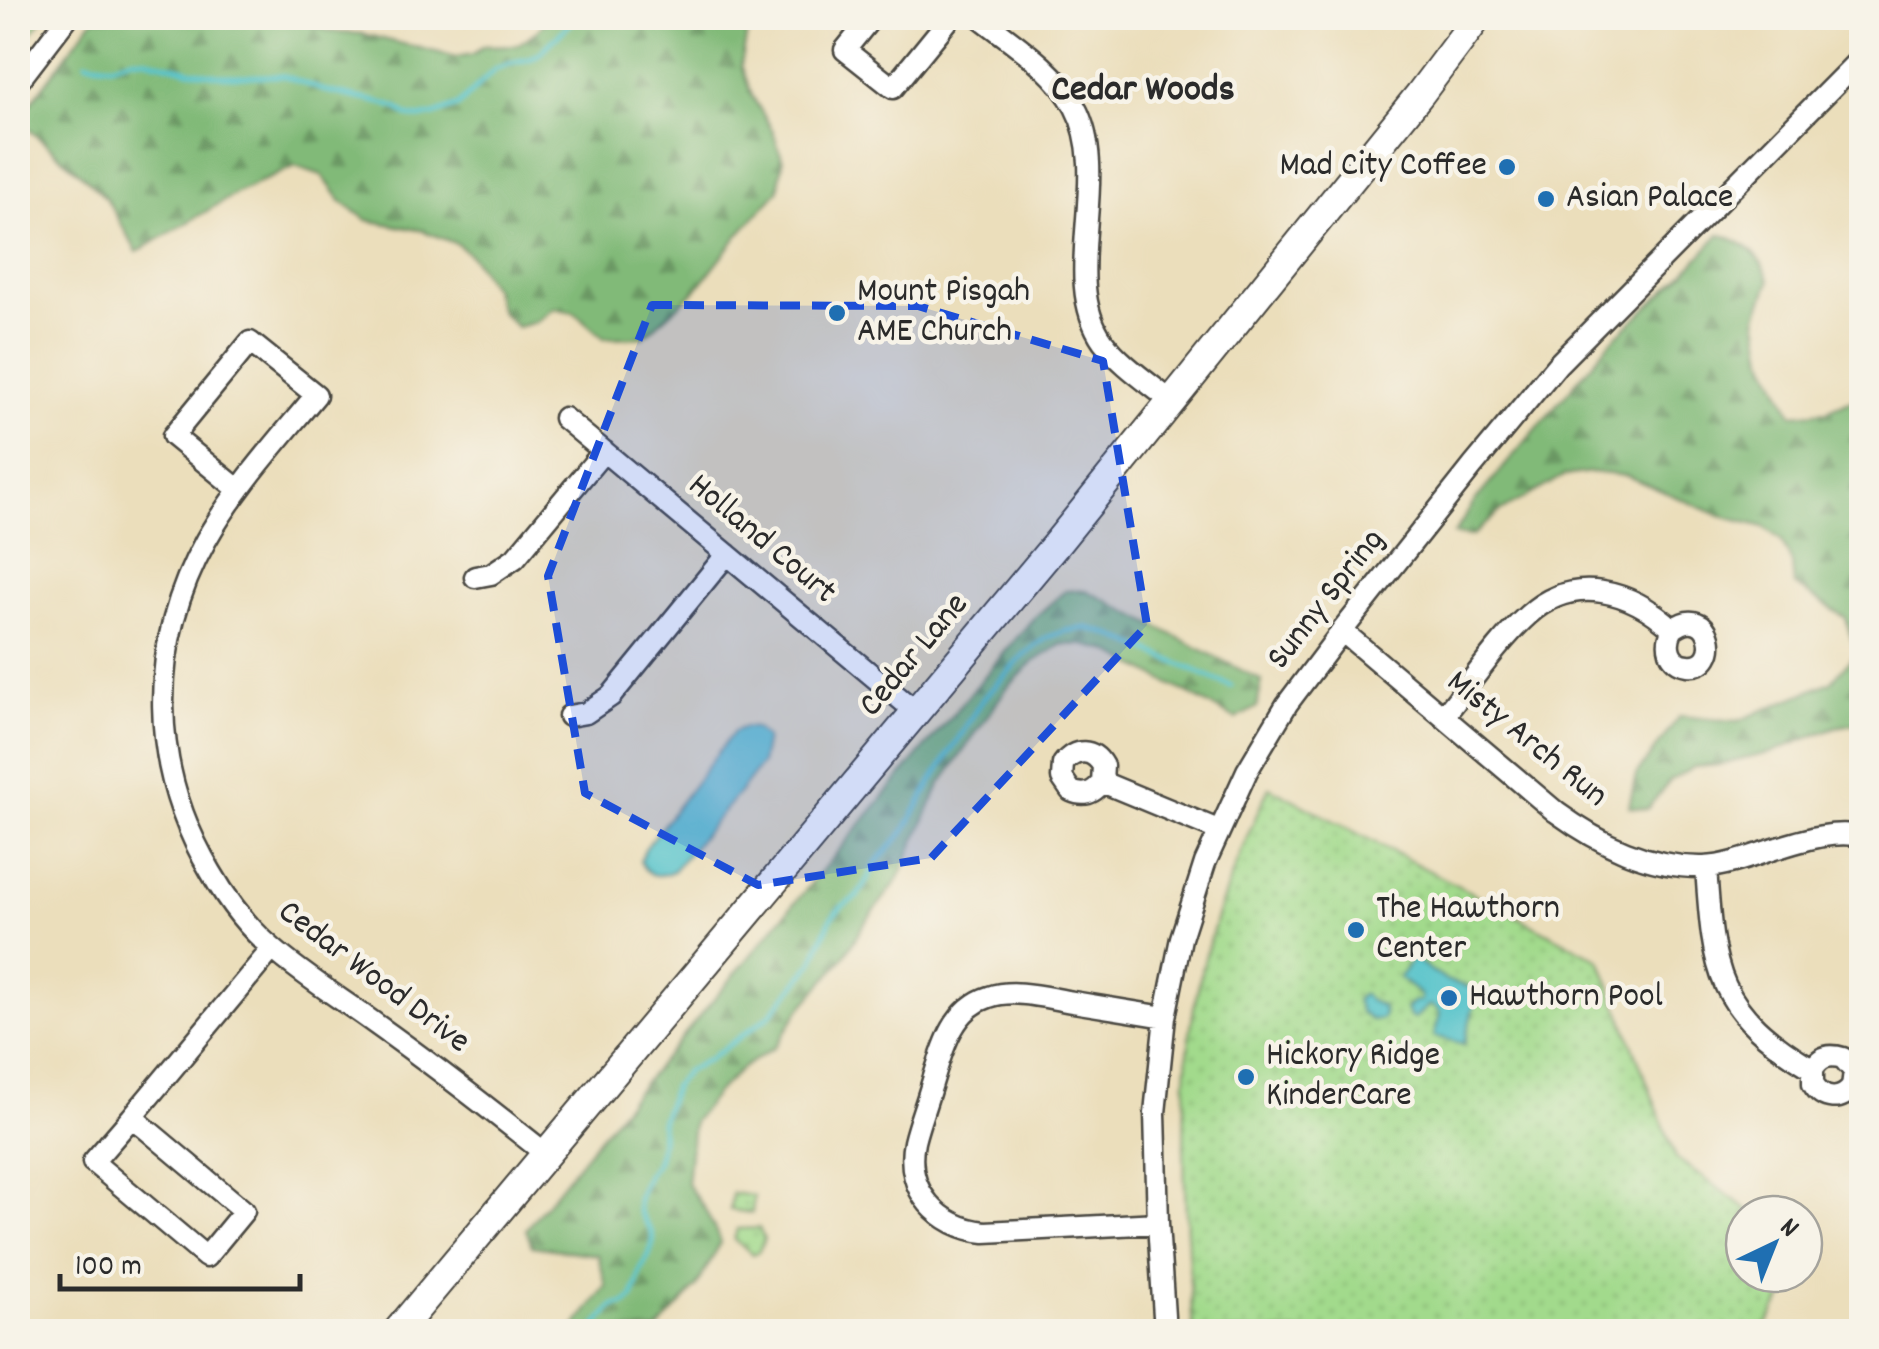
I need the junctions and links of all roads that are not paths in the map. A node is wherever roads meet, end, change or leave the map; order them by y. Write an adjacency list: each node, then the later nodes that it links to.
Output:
1 (67, 18): 7 (street)
2 (871, 18): 3 (street)
3 (950, 18)
4 (981, 18): 8 (street)
5 (1477, 18): 8 (main road, Cedar Lane)
6 (1862, 57): 15 (street, Sunny Spring)
7 (18, 82)
8 (1172, 402): 16 (main road, Cedar Lane)
9 (564, 418): 10 (street, Holland Court)
10 (604, 452): 12 (street, Holland Court); 13 (street)
11 (239, 490): 11 (street, Cedar Wood Drive); 23 (street, Cedar Wood Drive)
12 (727, 554): 16 (street, Holland Court); 17 (street)
13 (475, 577)
14 (1673, 629): 18 (street)
15 (1342, 631): 18 (street, Misty Arch Run); 20 (street, Sunny Spring)
16 (916, 712): 27 (main road, Cedar Lane)
17 (569, 716)
18 (1444, 716): 22 (street, Misty Arch Run)
19 (1102, 782): 20 (street)
20 (1218, 830): 24 (street, Sunny Spring)
21 (1862, 836): 22 (street, Misty Arch Run)
22 (1706, 867): 25 (street)
23 (272, 949): 26 (street); 27 (street, Cedar Wood Drive)
24 (1165, 1017): 28 (street, Sunny Spring); 28 (street)
25 (1813, 1069)
26 (132, 1116): 26 (street)
27 (546, 1154): 29 (main road, Cedar Lane)
28 (1158, 1223): 30 (street, Sunny Spring)
29 (397, 1332)
30 (1165, 1332)

